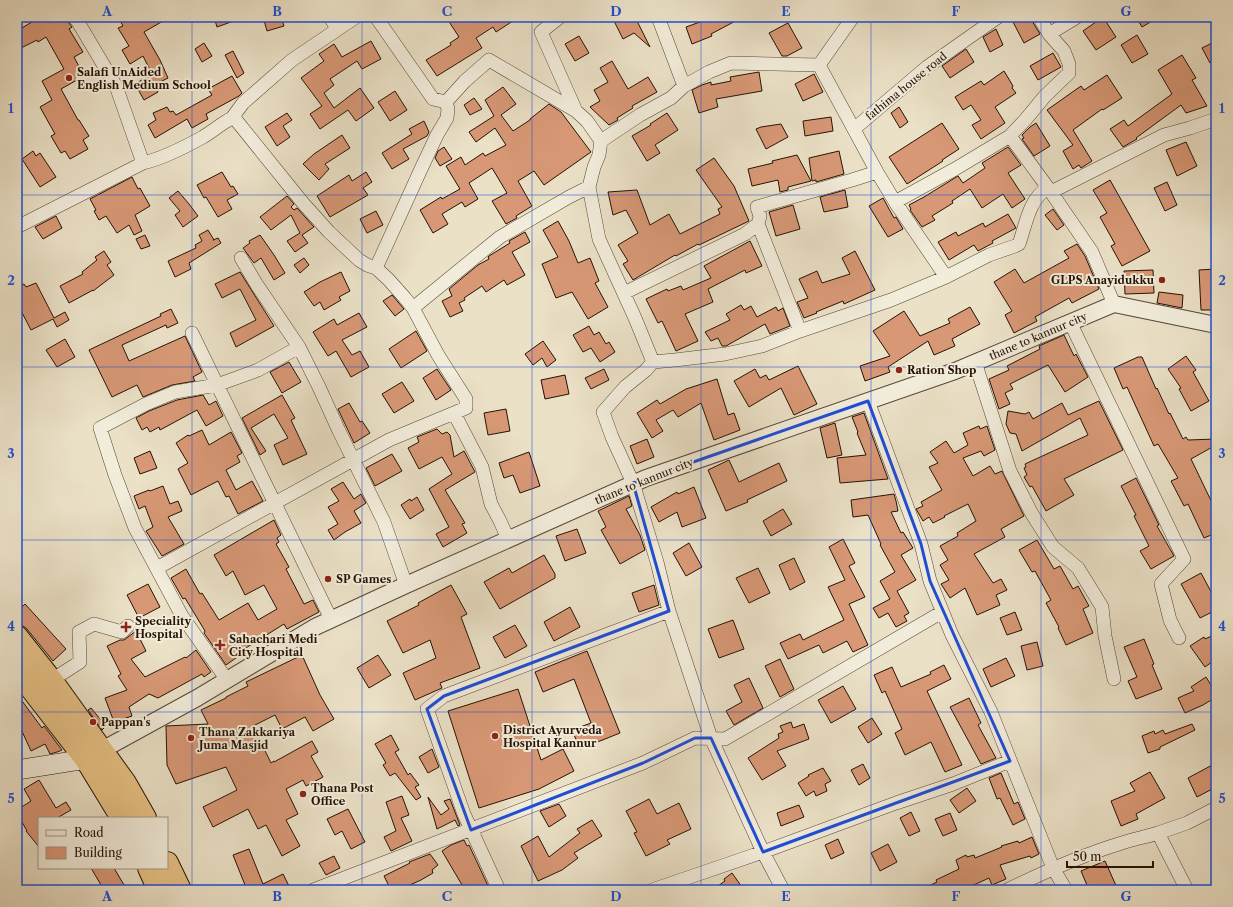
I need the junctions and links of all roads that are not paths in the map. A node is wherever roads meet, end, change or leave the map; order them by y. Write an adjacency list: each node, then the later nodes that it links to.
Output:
1 (74, 17): 22 (street)
2 (330, 17): 11 (street)
3 (356, 17): 11 (street)
4 (376, 17): 15 (street)
5 (560, 17): 16 (street)
6 (658, 17): 14 (street)
7 (853, 17): 13 (street)
8 (998, 17): 19 (street, fathima house road)
9 (1039, 17): 12 (street)
10 (1077, 17): 12 (street)
11 (337, 29): 17 (street)
12 (1049, 34): 20 (street)
13 (819, 65): 14 (street); 19 (street)
14 (684, 86): 21 (street)
15 (446, 102): 16 (street); 30 (street)
16 (576, 111): 21 (street)
17 (232, 118): 22 (street); 30 (street)
18 (1216, 118): 25 (street)
19 (854, 129): 23 (street)
20 (1010, 136): 25 (street); 26 (street)
21 (601, 141): 24 (street)
22 (144, 163): 28 (street)
23 (877, 172): 26 (street); 27 (street)
24 (589, 187): 32 (street); 34 (street)
25 (1049, 190): 31 (street); 33 (street)
26 (895, 202): 31 (street)
27 (758, 224): 32 (street); 37 (street)
28 (17, 227)
29 (241, 258): 39 (street)
30 (376, 268): 34 (street)
31 (946, 277): 37 (street)
32 (624, 294): 40 (street)
33 (1114, 304): 35 (street, thane to kannur city); 36 (street)
34 (412, 308): 44 (street)
35 (1070, 322): 41 (street, thane to kannur city); 56 (street)
36 (1216, 325)
37 (800, 331): 40 (street)
38 (192, 333): 42 (street)
39 (299, 347): 42 (street); 45 (street)
40 (653, 362): 46 (street)
41 (975, 362): 43 (street, thane to kannur city); 58 (street)
42 (217, 384): 47 (street); 49 (street)
43 (868, 401): 46 (street, thane to kannur city); 52 (street)
44 (454, 413): 45 (street); 48 (street)
45 (354, 459): 47 (street); 50 (street)
46 (633, 483): 48 (street, thane to kannur city); 51 (street)
47 (274, 502): 49 (street); 53 (street)
48 (508, 539): 50 (street, thane to kannur city)
49 (157, 568): 60 (street)
50 (406, 585): 53 (street, thane to kannur city)
51 (669, 611): 61 (street); 68 (street)
52 (942, 612): 61 (street); 63 (street)
53 (331, 619): 60 (street, thane to kannur city)
54 (128, 626): 59 (street)
55 (17, 637): 59 (highway)
56 (1179, 638)
57 (17, 670): 62 (highway)
58 (1114, 679)
59 (51, 680): 62 (highway)
60 (227, 680): 62 (street, thane to kannur city)
61 (712, 738): 68 (street); 70 (street)
62 (94, 755): 64 (main road); 66 (highway); 67 (highway)
63 (1010, 761): 70 (street); 72 (street)
64 (17, 770)
65 (1216, 808): 69 (street)
66 (122, 817)
67 (144, 817)
68 (471, 830): 74 (street); 78 (street)
69 (1158, 834): 72 (street); 83 (street)
70 (764, 852): 79 (street); 80 (street)
71 (168, 865): 76 (highway)
72 (1053, 868): 81 (street); 82 (street)
73 (149, 869): 75 (highway)
74 (328, 887): 77 (street)
75 (159, 890)
76 (180, 890)
77 (313, 890)
78 (499, 890)
79 (652, 890)
80 (783, 890)
81 (1007, 890)
82 (1066, 890)
83 (1187, 890)

